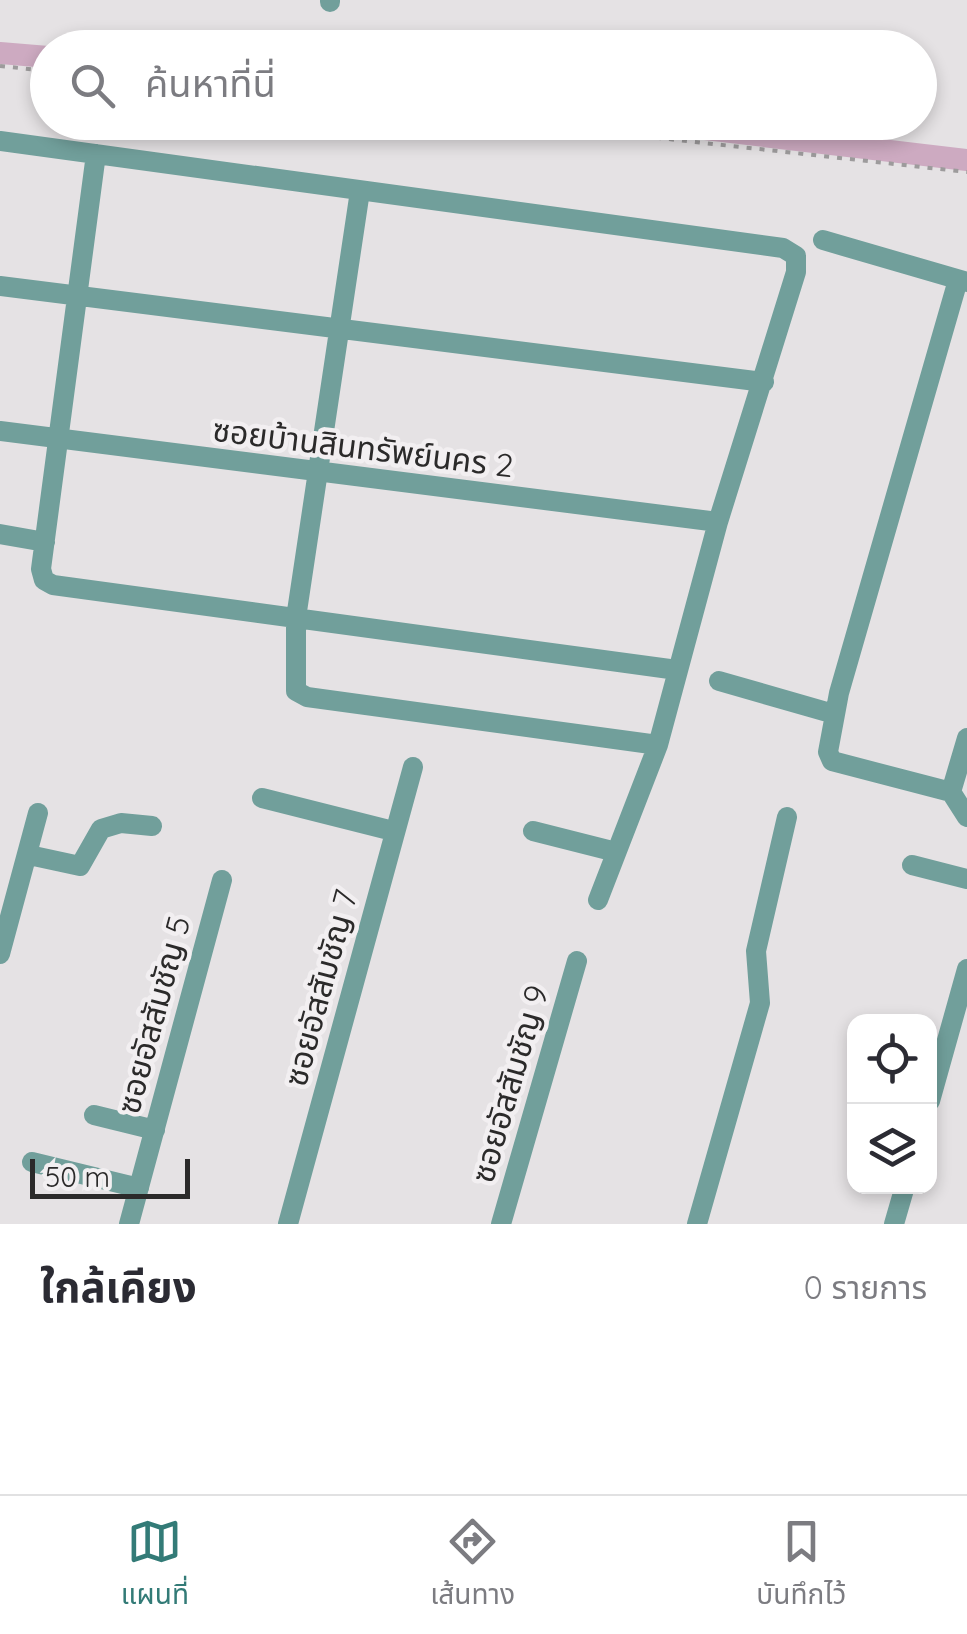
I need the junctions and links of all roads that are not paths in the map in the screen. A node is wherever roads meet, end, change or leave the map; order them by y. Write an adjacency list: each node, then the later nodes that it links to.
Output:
1 (0, 141): 2 (street)
2 (96, 154): 3 (street); 7 (street)
3 (360, 190): 8 (street); 9 (street)
4 (823, 240): 5 (street)
5 (962, 280): 19 (street)
6 (0, 286): 7 (street)
7 (78, 296): 8 (street); 11 (street)
8 (342, 332): 9 (street); 12 (street)
9 (764, 382): 13 (street)
10 (0, 431): 11 (street, ซอยบ้านสินทรัพย์นคร 2)
11 (55, 440): 12 (street, ซอยบ้านสินทรัพย์นคร 2); 15 (street)
12 (320, 474): 13 (street, ซอยบ้านสินทรัพย์นคร 2); 16 (street)
13 (718, 522): 17 (street)
14 (0, 534): 15 (street)
15 (45, 542): 16 (street)
16 (296, 618): 17 (street); 21 (street)
17 (677, 670): 21 (street)
18 (719, 681): 19 (street)
19 (834, 714): 23 (street)
20 (967, 738): 23 (street)
21 (658, 745): 31 (street)
22 (412, 768): 29 (street, ซอยอัสสัมชัญ 7)
23 (951, 792): 27 (street)
24 (262, 798): 29 (street)
25 (38, 814): 32 (street)
26 (788, 817): 49 (street)
27 (967, 817)
28 (152, 826): 32 (street)
29 (394, 831): 47 (street, ซอยอัสสัมชัญ 7)
30 (534, 831): 31 (street)
31 (616, 852): 36 (street)
32 (29, 855): 37 (street)
33 (912, 865): 34 (street)
34 (967, 879)
35 (222, 880): 42 (street, ซอยอัสสัมชัญ 5)
36 (598, 900)
37 (0, 954)
38 (577, 961): 48 (street, ซอยอัสสัมชัญ 9)
39 (967, 969): 40 (street)
40 (937, 1075)
41 (94, 1115): 42 (street)
42 (154, 1130): 44 (street, ซอยอัสสัมชัญ 5)
43 (32, 1162): 44 (street)
44 (138, 1188): 46 (street, ซอยอัสสัมชัญ 5)
45 (903, 1194): 50 (street)
46 (129, 1224)
47 (288, 1224)
48 (501, 1224)
49 (697, 1224)
50 (894, 1224)

